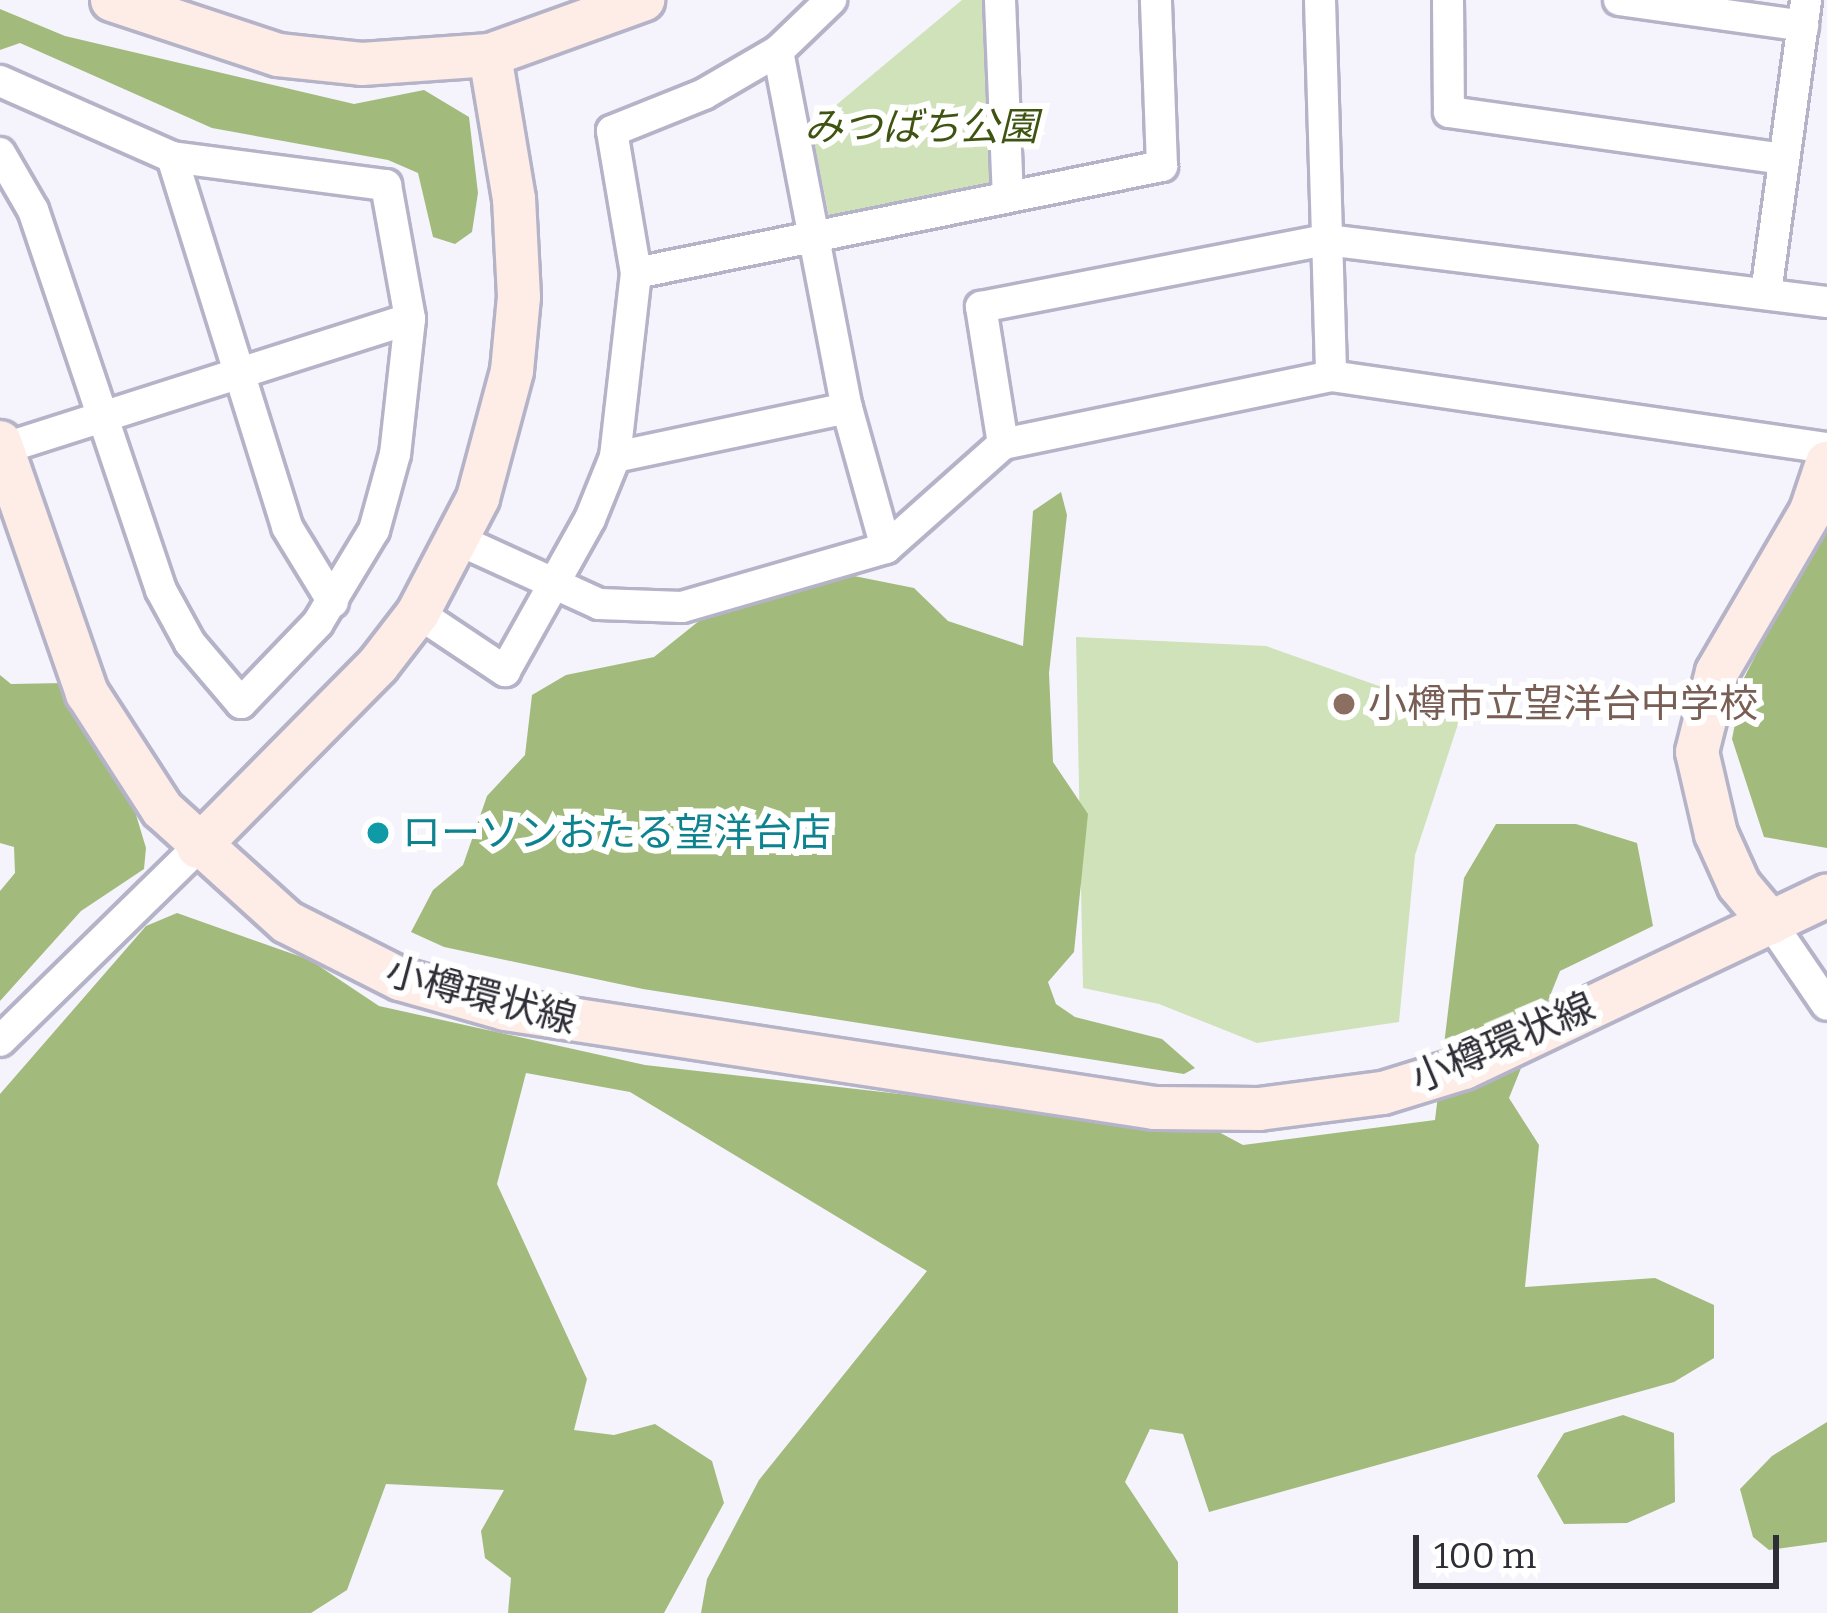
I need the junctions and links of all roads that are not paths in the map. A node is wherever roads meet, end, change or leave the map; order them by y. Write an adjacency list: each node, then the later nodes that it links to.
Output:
1 (112, 0): 11 (main road)
2 (643, 0): 11 (main road)
3 (831, 0): 10 (street)
4 (1000, 0): 16 (street)
5 (1156, 0): 16 (street)
6 (1319, 0): 18 (street)
7 (1448, 0): 15 (street)
8 (1619, 0): 9 (street)
9 (1804, 13): 15 (street)
10 (778, 51): 17 (street); 19 (street)
11 (490, 55): 32 (main road)
12 (0, 81): 14 (street)
13 (0, 153): 26 (street)
14 (172, 158): 22 (street); 23 (street)
15 (1784, 159): 20 (street)
16 (1008, 197): 17 (street)
17 (818, 236): 19 (street); 25 (street)
18 (1327, 240): 20 (street); 24 (street); 27 (street)
19 (636, 273): 30 (street)
20 (1766, 293): 21 (street)
21 (1827, 302)
22 (410, 319): 23 (street); 35 (street)
23 (238, 375): 26 (street); 35 (street)
24 (1330, 376): 27 (street); 29 (street)
25 (847, 408): 30 (street); 33 (street)
26 (103, 414): 28 (street); 35 (street)
27 (1003, 444): 33 (street)
28 (1, 446): 37 (main road, 小樽環状線)
29 (1827, 448)
30 (615, 457): 34 (street)
31 (1827, 463): 39 (main road)
32 (461, 541): 34 (street); 36 (main road)
33 (886, 548): 34 (street)
34 (559, 585): 36 (street)
35 (333, 602)
36 (418, 613): 37 (main road)
37 (198, 847): 39 (main road, 小樽環状線); 41 (street)
38 (1827, 896): 39 (main road, 小樽環状線)
39 (1771, 922): 40 (street)
40 (1827, 1005)
41 (0, 1041)

